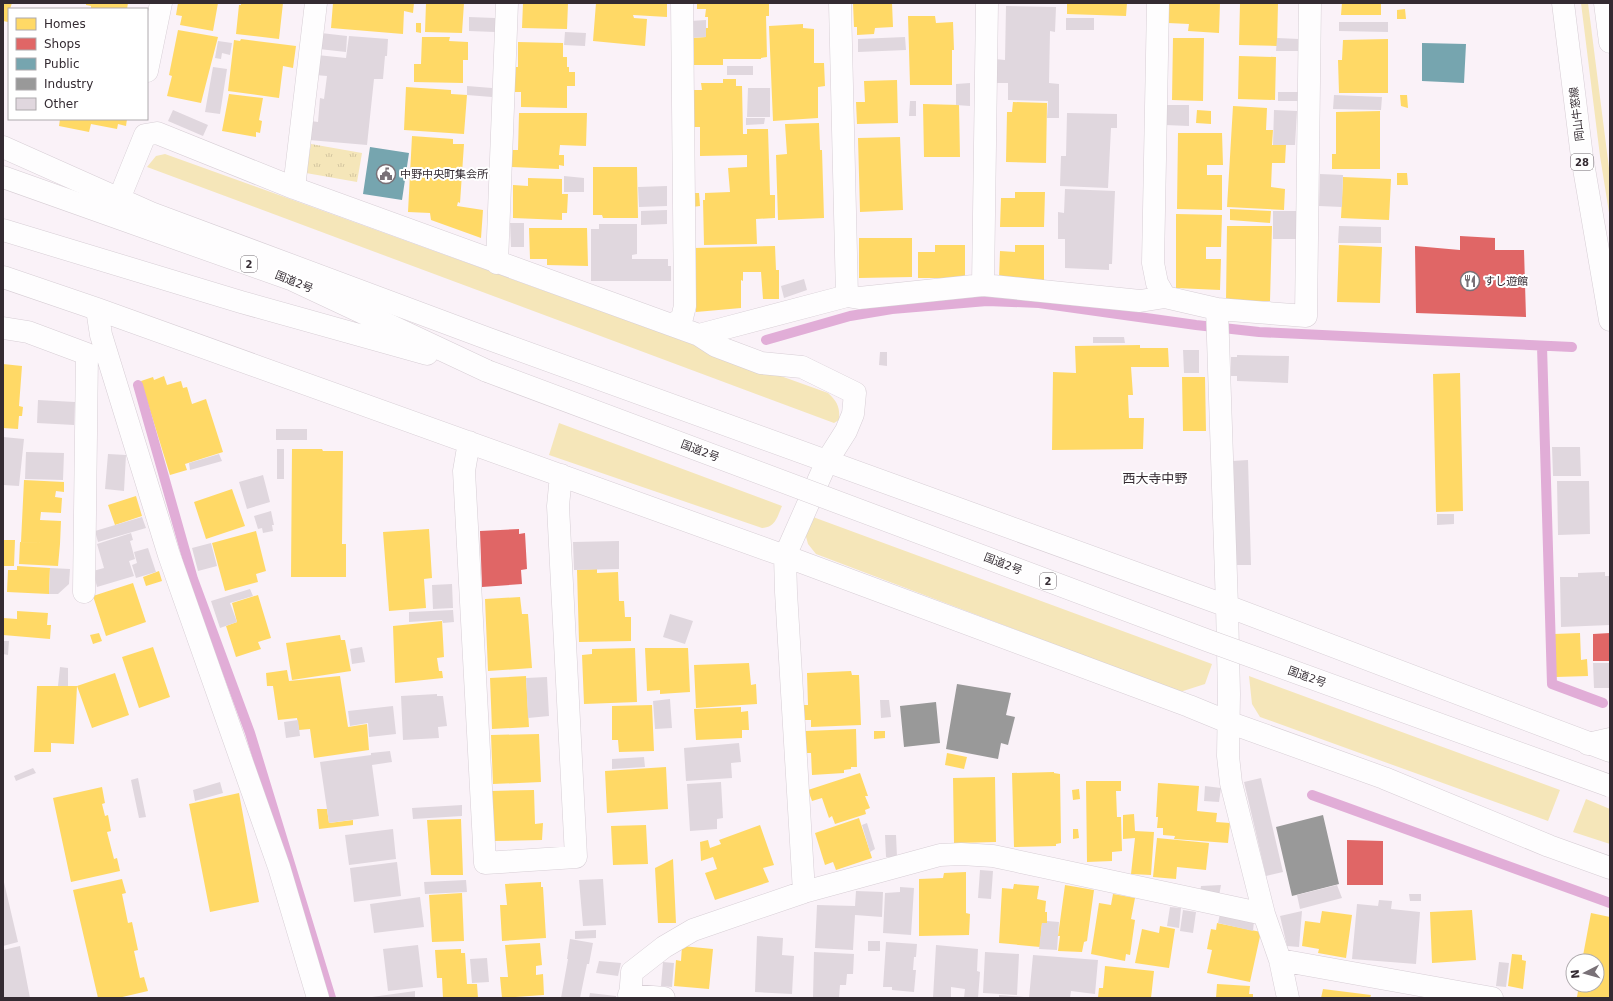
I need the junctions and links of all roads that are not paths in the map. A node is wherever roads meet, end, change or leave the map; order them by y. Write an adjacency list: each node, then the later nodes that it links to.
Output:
1 (161, 3): 12 (main road)
2 (316, 3): 16 (main road)
3 (506, 3): 19 (main road)
4 (682, 3): 27 (main road)
5 (840, 3): 22 (main road)
6 (987, 3): 21 (main road)
7 (1158, 3): 23 (main road)
8 (1310, 3): 26 (main road)
9 (1563, 3): 25 (main road, 岡山牛窓線 / 28)
10 (1605, 3): 11 (main road)
11 (1610, 42)
12 (148, 66)
13 (144, 127): 16 (main road); 17 (main road)
14 (3, 147): 17 (main road)
15 (3, 177): 30 (main road, 国道2号 / 2)
16 (294, 188): 19 (main road)
17 (119, 199): 32 (main road)
18 (3, 230): 30 (main road, 国道2号 / 2)
19 (497, 262): 27 (main road)
20 (3, 277): 24 (main road)
21 (983, 285): 22 (main road); 23 (main road)
22 (846, 296): 29 (main road)
23 (1165, 297): 26 (main road)
24 (97, 309): 31 (main road); 47 (main road)
25 (1610, 320)
26 (1217, 321): 36 (main road)
27 (673, 325): 29 (main road)
28 (3, 328): 35 (main road)
29 (699, 335): 32 (main road)
30 (487, 371): 41 (main road, 国道2号 / 2, bridge)
31 (469, 442): 33 (main road); 33 (main road)
32 (828, 461): 34 (main road); 36 (main road)
33 (561, 475): 34 (main road)
34 (785, 556): 37 (main road); 43 (main road)
35 (84, 592)
36 (1227, 606): 37 (main road); 39 (main road)
37 (1228, 722): 42 (main road); 44 (main road)
38 (1610, 739): 39 (main road)
39 (1588, 744): 40 (main road)
40 (1610, 751)
41 (1610, 786)
42 (1610, 868)
43 (804, 892): 44 (main road); 46 (main road)
44 (1264, 914): 45 (main road)
45 (1280, 960): 49 (main road); 50 (main road)
46 (629, 996): 48 (main road)
47 (318, 998)
48 (664, 998)
49 (1288, 998)
50 (1492, 998)

